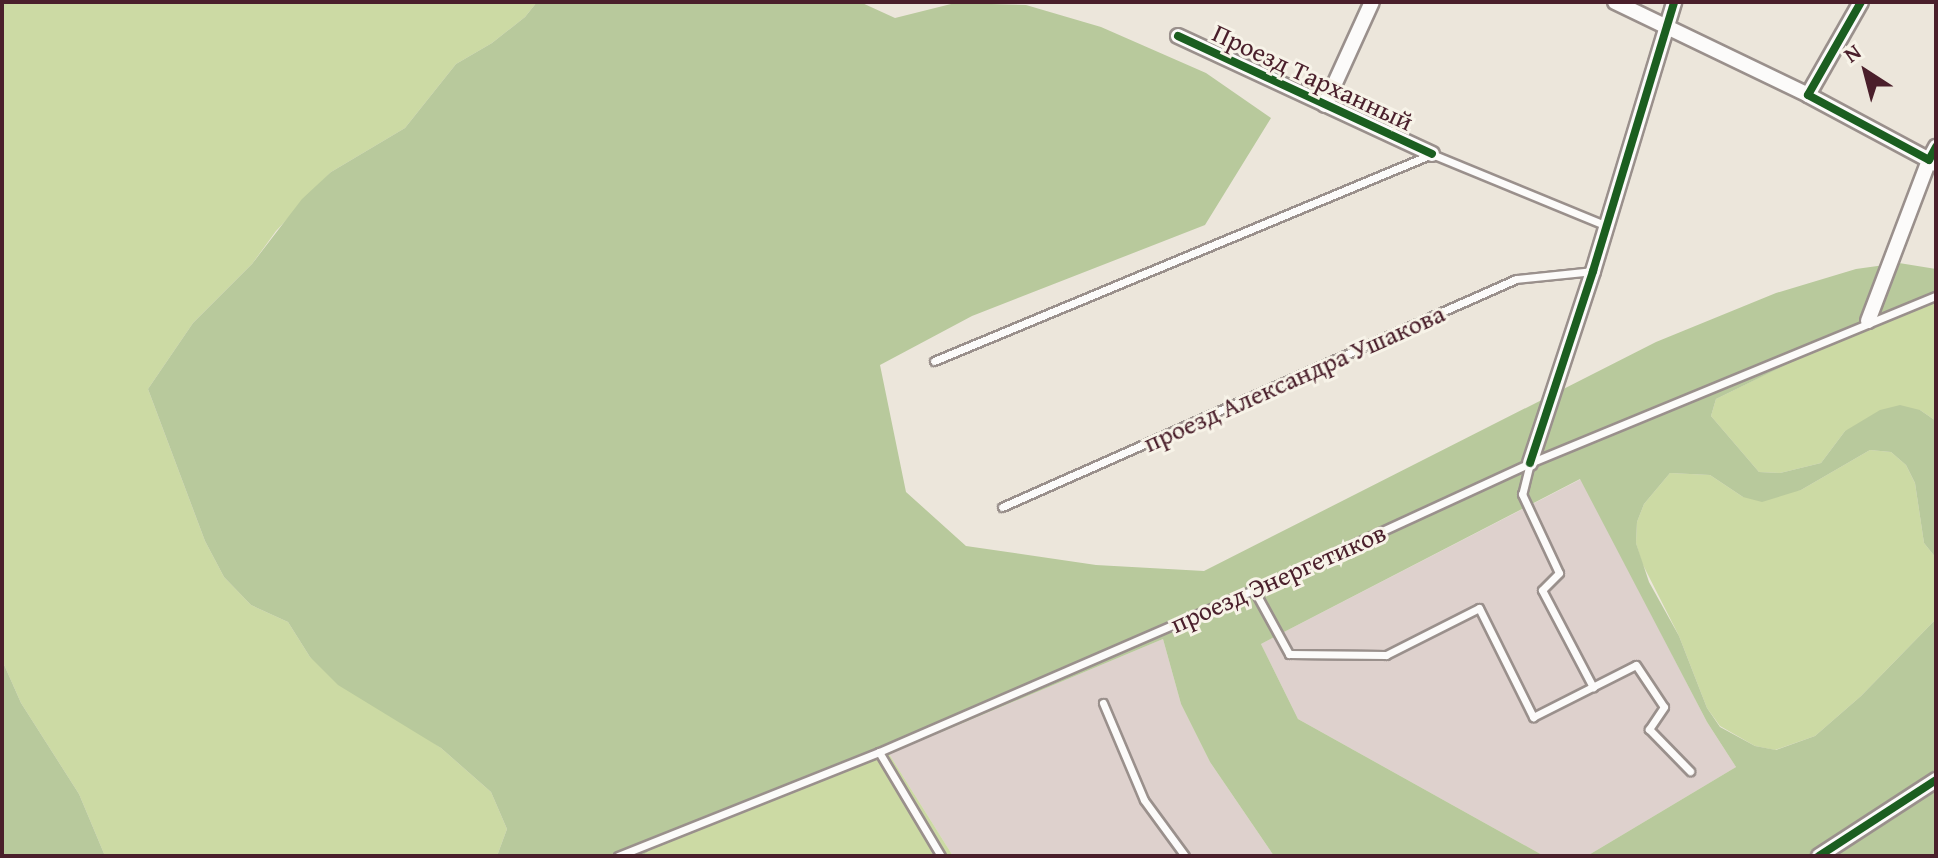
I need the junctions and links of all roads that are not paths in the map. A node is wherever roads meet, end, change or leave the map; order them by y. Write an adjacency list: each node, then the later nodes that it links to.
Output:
1 (1372, 2): 8 (street)
2 (1615, 2): 5 (street)
3 (1674, 2): 5 (street)
4 (1861, 2): 7 (street)
5 (1668, 27): 7 (street); 11 (street)
6 (1178, 36): 8 (street, Проезд Тарханный)
7 (1808, 95): 10 (street)
8 (1325, 105): 9 (street, Проезд Тарханный)
9 (1432, 154): 11 (lane); 15 (lane)
10 (1934, 157): 14 (street)
11 (1607, 226): 12 (street)
12 (1593, 271): 16 (street); 17 (lane, проезд Александра Ушакова)
13 (1936, 296): 14 (lane, проезд Энергетиков)
14 (1868, 321): 16 (lane, проезд Энергетиков)
15 (934, 361)
16 (1530, 463): 18 (lane, проезд Энергетиков); 19 (lane)
17 (1002, 507)
18 (1254, 590): 19 (lane); 21 (lane, проезд Энергетиков)
19 (1593, 687): 22 (lane)
20 (1103, 703): 26 (lane)
21 (879, 752): 24 (lane, проезд Энергетиков); 25 (lane)
22 (1690, 771)
23 (1936, 780): 27 (street)
24 (618, 856)
25 (941, 856)
26 (1185, 856)
27 (1819, 856)

